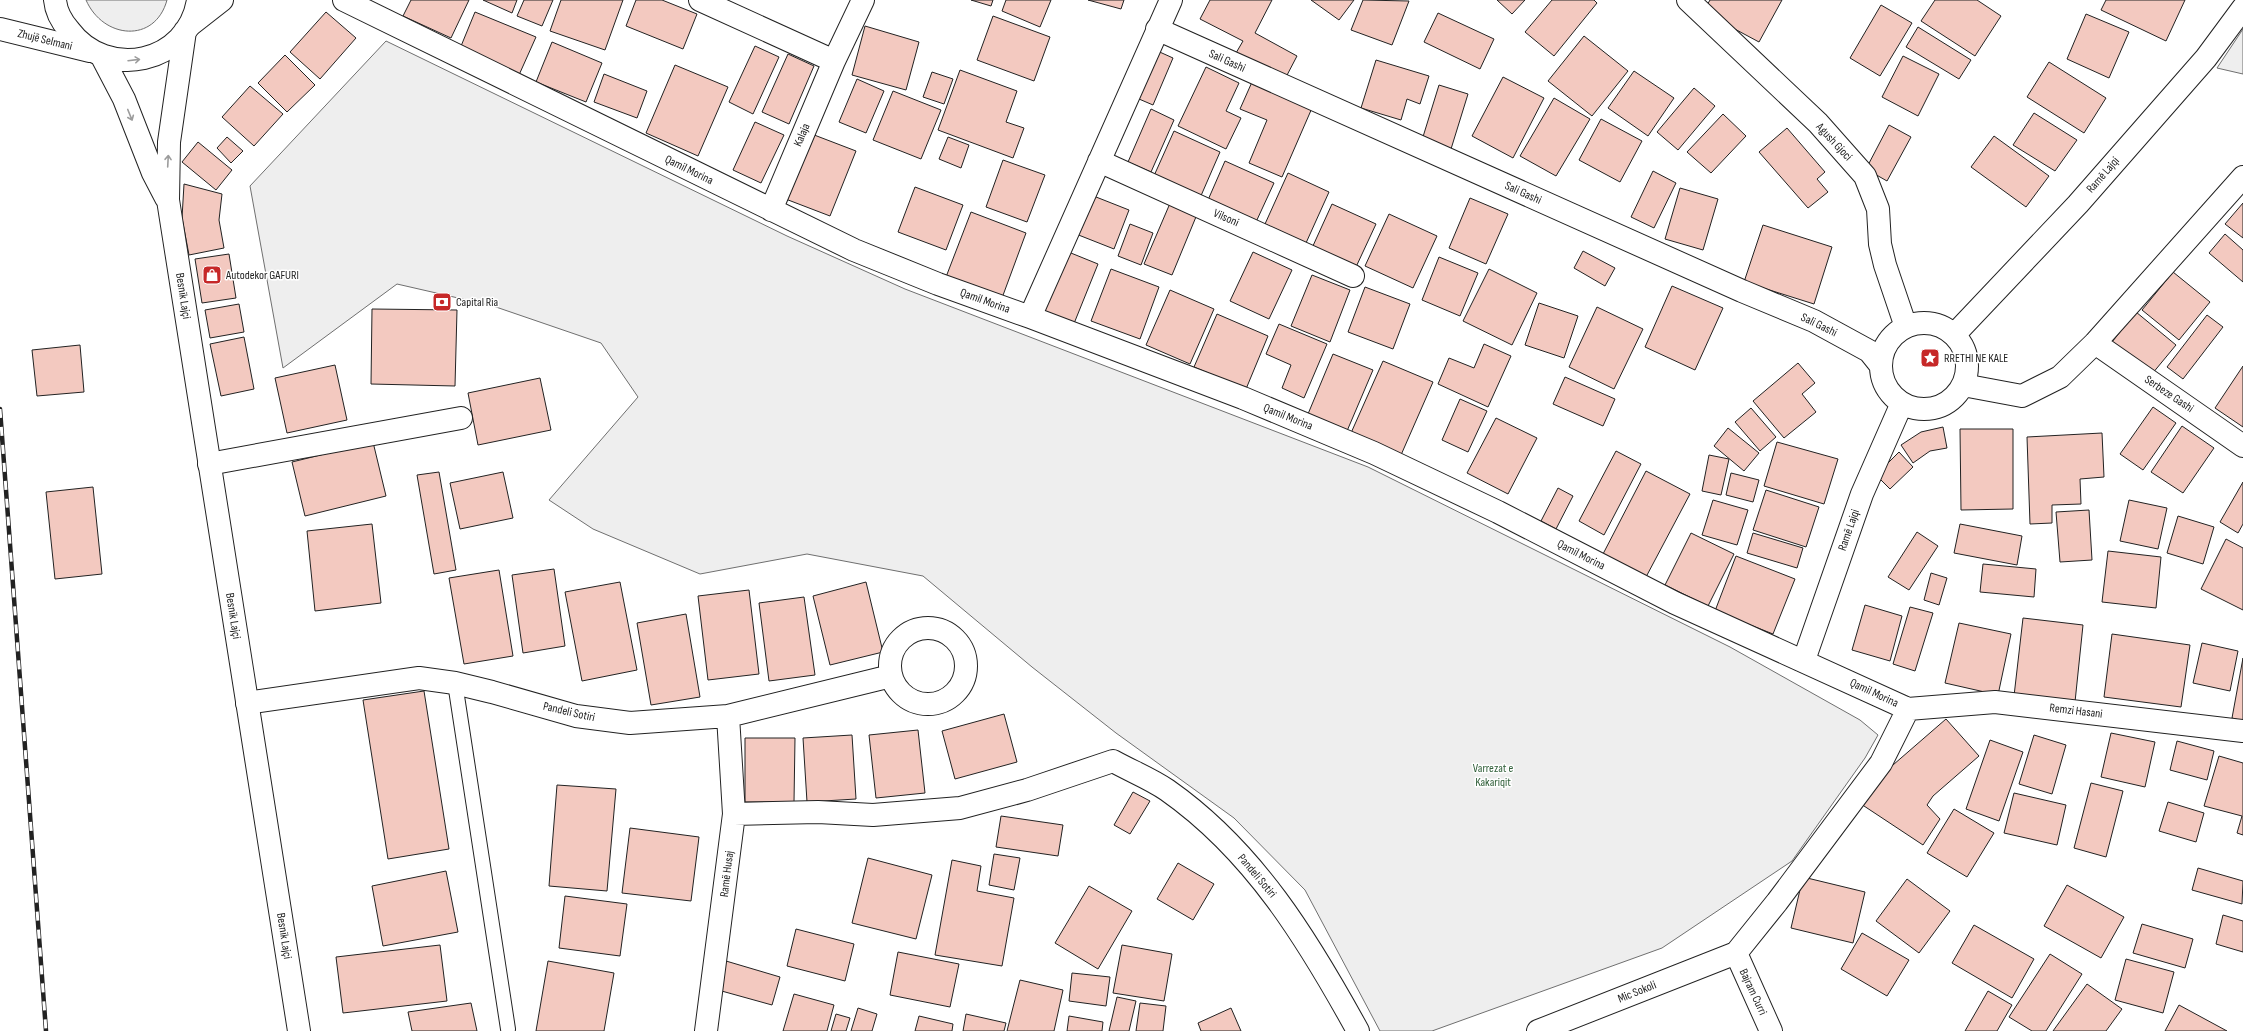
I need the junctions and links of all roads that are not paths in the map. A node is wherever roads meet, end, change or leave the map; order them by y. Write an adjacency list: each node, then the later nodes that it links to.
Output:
1 (55, 0): 14 (street)
2 (198, 0): 11 (street, Besnik Lajçi)
3 (222, 0): 11 (street, Zhujë Selmani)
4 (344, 0): 10 (street, Qamil Morina)
5 (700, 0): 15 (street)
6 (863, 0): 15 (street, Kalaja)
7 (1171, 0): 13 (street)
8 (1688, 0): 22 (street, Agush Gjoci)
9 (2243, 8): 23 (street, Ramē Lajqi)
10 (384, 10): 19 (street, Qamil Morina)
11 (188, 28): 14 (street, Zhujë Selmani, one-way to 11); 18 (street, Besnik Lajçi, one-way to 11)
12 (0, 29): 14 (street, Zhujë Selmani)
13 (1157, 29): 16 (street); 25 (street, Sali Gashi)
14 (96, 53): 18 (street, Besnik Lajçi, one-way to 18)
15 (834, 61): 19 (street, Kalaja)
16 (1099, 161): 20 (street, Vilsoni); 21 (street)
17 (2243, 177): 24 (street)
18 (168, 200): 30 (street, Besnik Lajçi)
19 (771, 210): 21 (street, Qamil Morina)
20 (1353, 276)
21 (1030, 317): 31 (street, Qamil Morina)
22 (1906, 327): 23 (street); 25 (street)
23 (1954, 335): 26 (street)
24 (2095, 343): 26 (street); 29 (street, Serbeze Gashi)
25 (1881, 366): 27 (street)
26 (1963, 385): 27 (street)
27 (1902, 403): 31 (street, Ramë Lajqi)
28 (461, 418): 30 (street)
29 (2243, 446)
30 (209, 464): 34 (street, Besnik Lajçi)
31 (1804, 660): 35 (street, Qamil Morina)
32 (891, 676): 36 (street, Pandeli Sotiri)
33 (455, 683): 34 (street, Pandeli Sotiri); 36 (street, Pandeli Sotiri); 40 (lane)
34 (247, 703): 41 (street, Besnik Lajçi)
35 (1908, 709): 37 (street, Remzi Hasani); 39 (street, Qamil Morina)
36 (728, 716): 38 (street, Ramë Husaj)
37 (2243, 731)
38 (734, 814): 42 (street, Ramë Husaj); 43 (street, Pandeli Sotiri)
39 (1736, 953): 44 (street, Mic Sokoli); 45 (street, Bajram Curri)
40 (508, 1029)
41 (299, 1031)
42 (706, 1031)
43 (1358, 1031)
44 (1538, 1031)
45 (1772, 1031)

